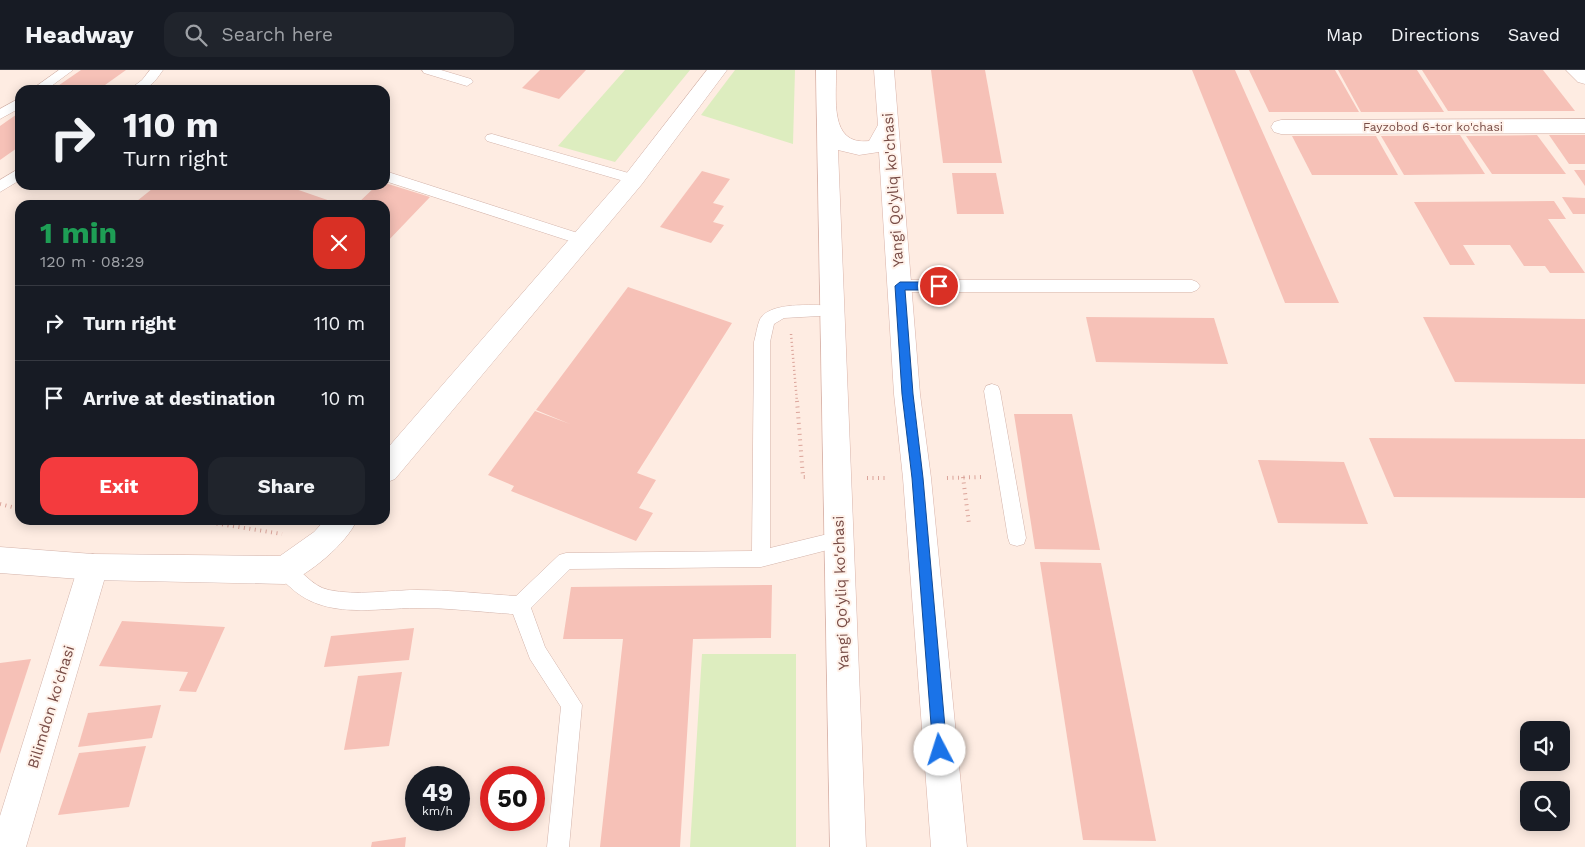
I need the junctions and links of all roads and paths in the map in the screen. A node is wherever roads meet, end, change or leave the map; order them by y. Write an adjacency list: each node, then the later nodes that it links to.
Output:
1 (67, 70): 10 (lane)
2 (157, 70): 11 (lane)
3 (428, 70): 9 (lane)
4 (718, 70): 21 (main road)
5 (826, 70): 14 (main road, Yangi Qo'yliq ko'chasi)
6 (884, 70): 15 (main road, Yangi Qo'yliq ko'chasi)
7 (1576, 70): 8 (main road)
8 (1585, 78)
9 (467, 82)
10 (44, 85)
11 (142, 85)
12 (15, 106): 13 (lane)
13 (0, 116)
14 (827, 123): 15 (main road); 26 (main road, Yangi Qo'yliq ko'chasi)
15 (888, 125): 24 (main road, Yangi Qo'yliq ko'chasi)
16 (1585, 126): 17 (main road, Fayzobod 6-tor ko'chasi)
17 (1281, 127)
18 (492, 138): 21 (lane)
19 (15, 176): 22 (lane)
20 (390, 178): 23 (lane)
21 (634, 180): 23 (main road)
22 (0, 187)
23 (582, 240): 29 (main road)
24 (900, 286): 25 (lane); 33 (main road, Yangi Qo'yliq ko'chasi)
25 (1192, 286)
26 (830, 311): 27 (lane); 32 (main road, Yangi Qo'yliq ko'chasi)
27 (790, 312): 32 (path); 41 (lane)
28 (992, 391): 39 (lane)
29 (390, 465)
30 (963, 477): 31 (path); 33 (path); 36 (path)
31 (987, 477)
32 (837, 478): 33 (path); 40 (main road, Yangi Qo'yliq ko'chasi)
33 (918, 478): 49 (main road, Yangi Qo'yliq ko'chasi)
34 (0, 504): 35 (path)
35 (15, 508)
36 (969, 524)
37 (258, 525): 38 (path)
38 (334, 531): 44 (main road)
39 (1017, 538)
40 (840, 539): 41 (lane); 48 (main road, Yangi Qo'yliq ko'chasi)
41 (760, 559): 45 (lane)
42 (0, 560): 43 (main road)
43 (93, 567): 44 (main road); 46 (main road, Bilimdon ko'chasi)
44 (285, 570): 45 (lane)
45 (520, 605): 47 (lane)
46 (8, 847)
47 (558, 847)
48 (848, 847)
49 (948, 847)

